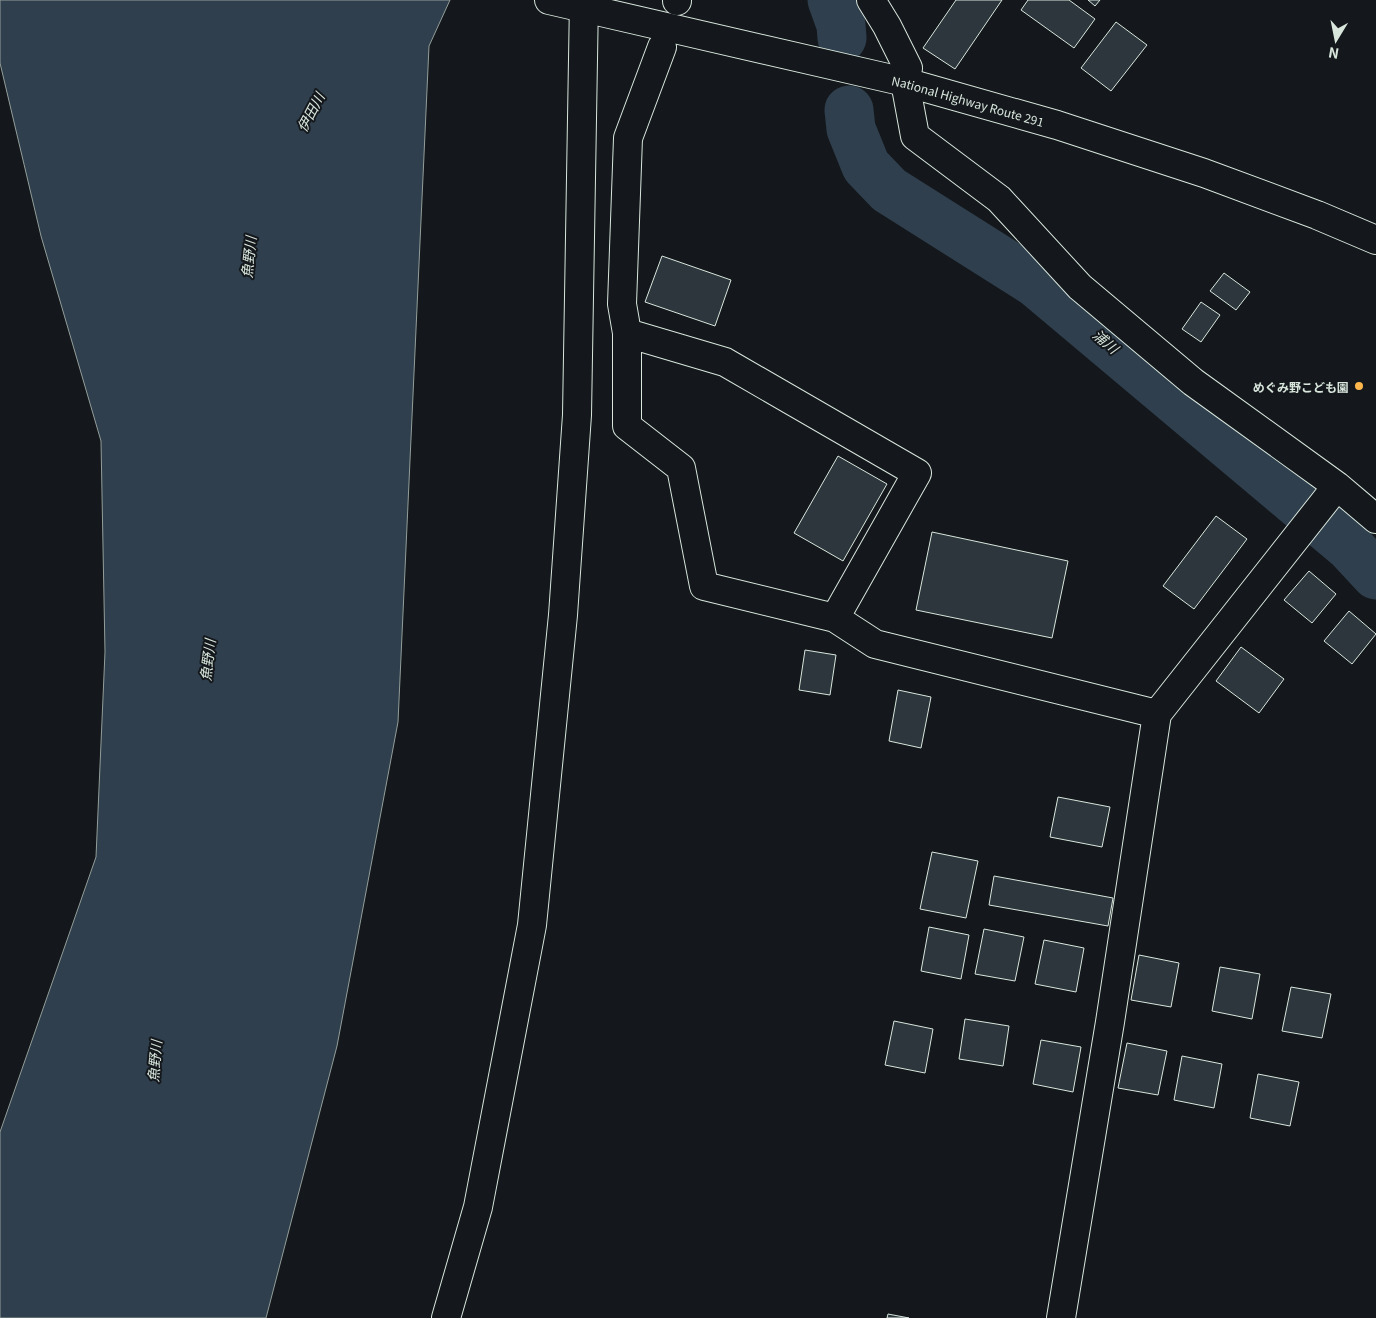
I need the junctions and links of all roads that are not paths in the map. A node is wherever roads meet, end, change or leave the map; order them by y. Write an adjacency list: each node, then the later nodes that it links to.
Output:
1 (871, 0): 5 (main road)
2 (552, 1): 3 (main road, National Highway Route 291)
3 (584, 4): 5 (main road, National Highway Route 291); 12 (main road)
4 (662, 47): 7 (main road)
5 (905, 82): 6 (main road, National Highway Route 291); 8 (main road)
6 (1376, 240)
7 (627, 333): 10 (main road); 10 (main road)
8 (1337, 486): 9 (main road); 11 (main road)
9 (1376, 519)
10 (835, 618): 11 (main road)
11 (1157, 714): 13 (main road)
12 (446, 1318)
13 (1061, 1318)

